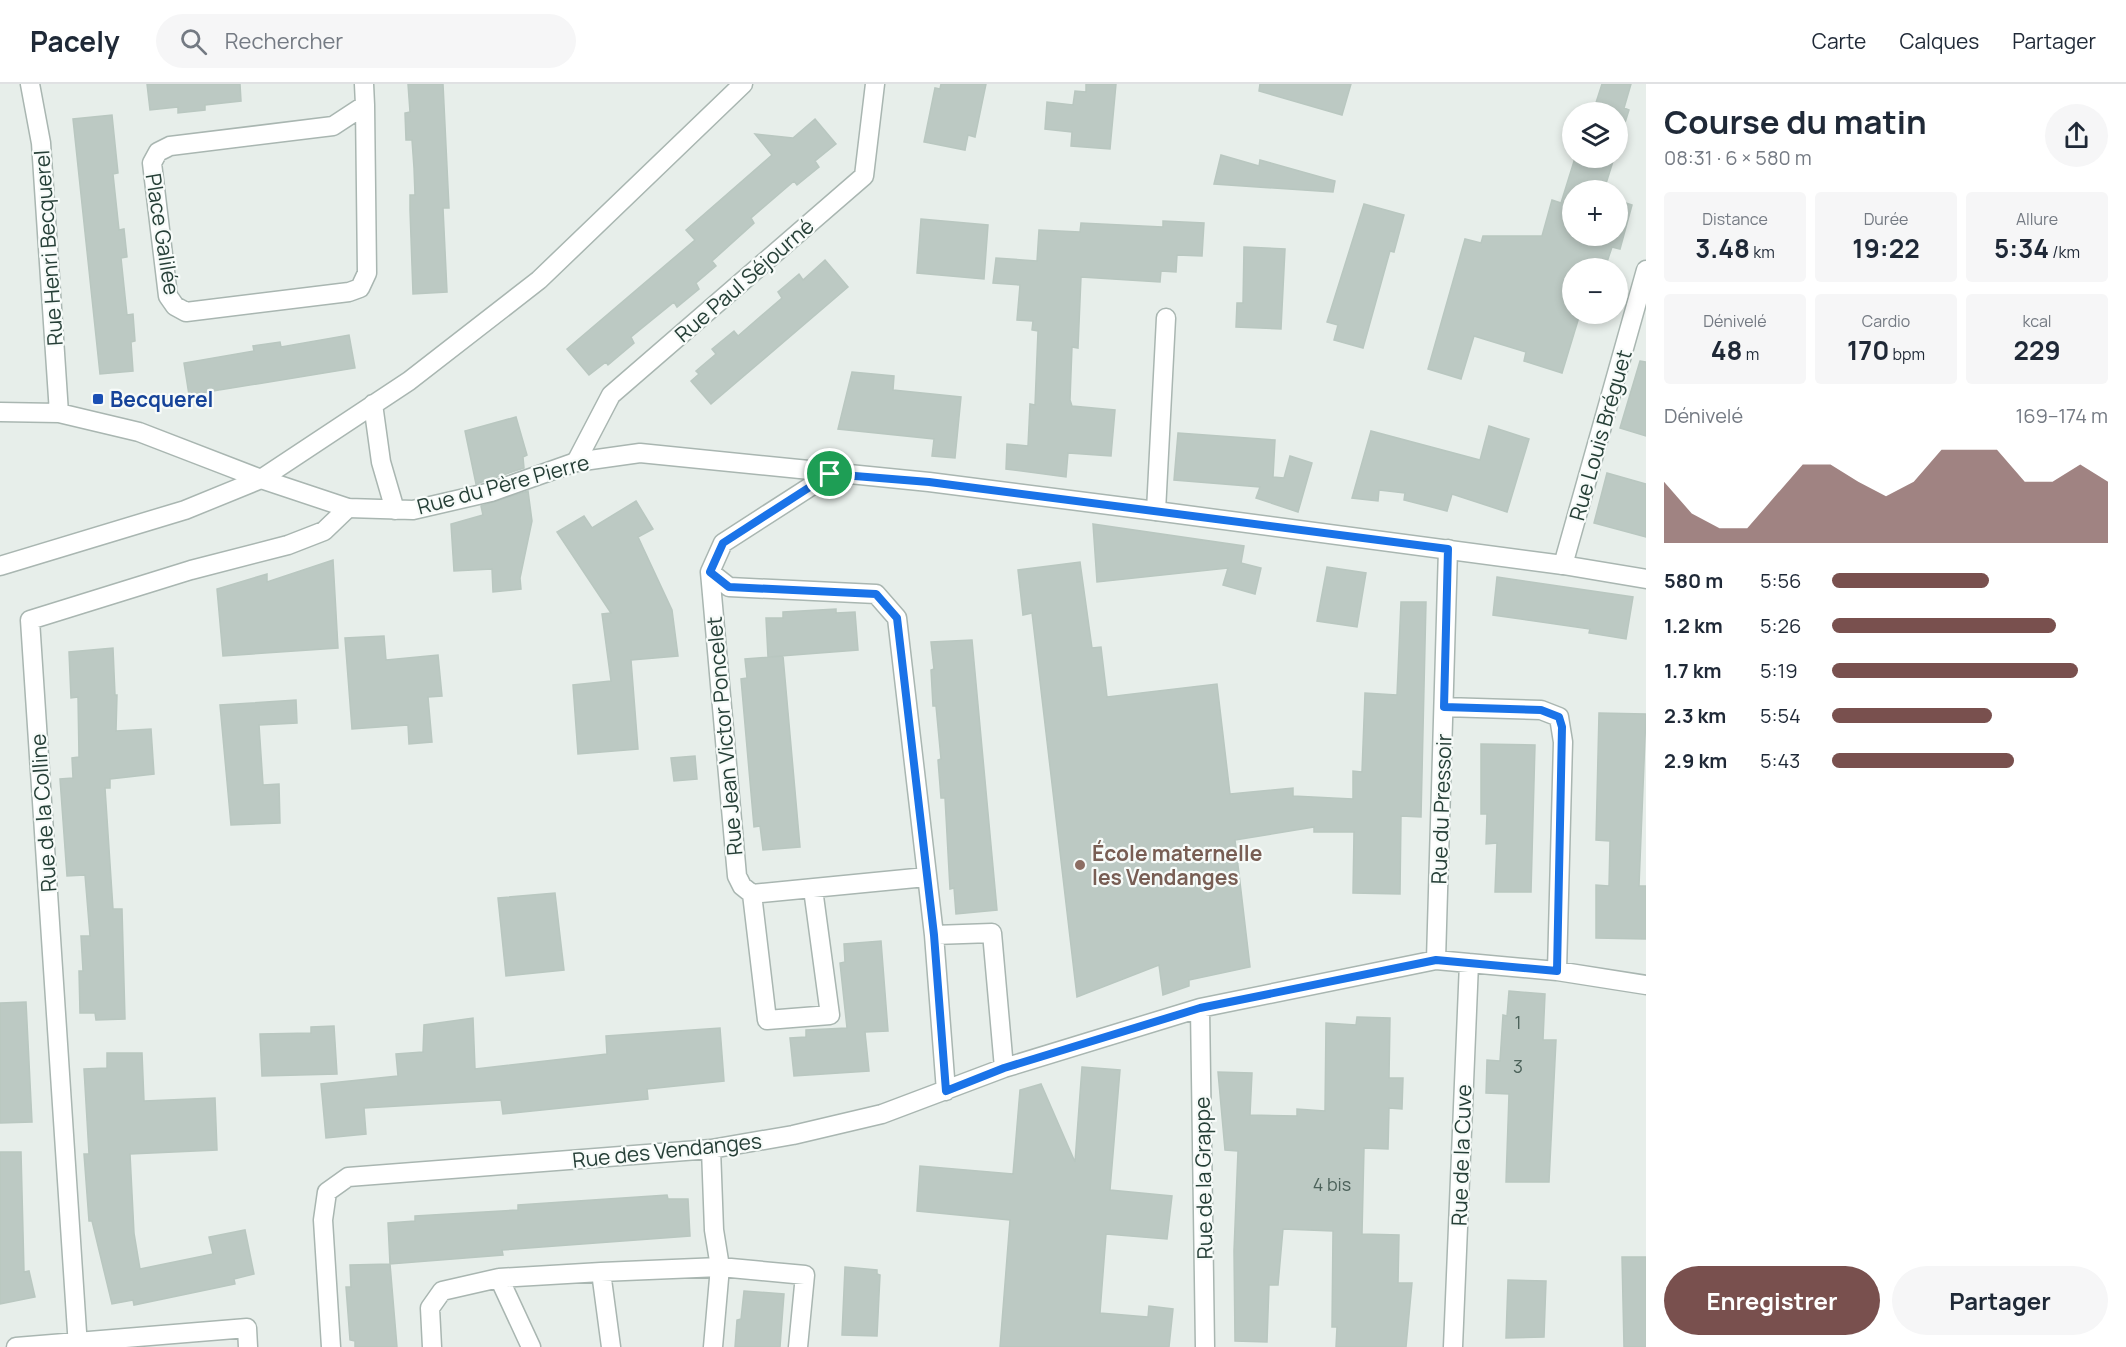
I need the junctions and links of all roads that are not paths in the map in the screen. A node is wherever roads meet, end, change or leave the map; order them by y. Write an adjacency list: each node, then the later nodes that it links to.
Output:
1 (30, 84): 10 (street, Rue Henri Becquerel)
2 (364, 84): 5 (street, Place Galilée)
3 (743, 84): 8 (street)
4 (874, 84): 11 (street, Rue Paul Séjourné)
5 (365, 105): 5 (street, Place Galilée)
6 (1646, 270): 18 (street, Rue Louis Bréguet)
7 (1166, 318): 16 (street)
8 (372, 404): 13 (street); 15 (street, Rue du Père Pierre)
9 (0, 412): 10 (street, Rue du Père Pierre)
10 (59, 413): 13 (street, Rue du Père Pierre)
11 (576, 462): 12 (street, Rue du Père Pierre); 15 (street, Rue du Père Pierre)
12 (830, 474): 16 (street, Rue du Père Pierre); 20 (street)
13 (261, 479): 14 (street, Rue du Père Pierre); 19 (street)
14 (348, 508): 15 (street, Rue du Père Pierre); 39 (street, Rue de la Colline)
15 (395, 510)
16 (1156, 511): 17 (street, Rue du Père Pierre)
17 (1448, 549): 18 (street, Rue du Père Pierre); 22 (street, Rue du Pressoir)
18 (1563, 565): 21 (street, Rue du Père Pierre)
19 (0, 566)
20 (710, 572): 23 (street); 25 (street, Rue Jean Victor Poncelet)
21 (1646, 579)
22 (1444, 707): 27 (street, Rue du Pressoir); 29 (street)
23 (926, 877): 24 (street); 26 (street)
24 (813, 889): 25 (street); 25 (street, Rue Jean Victor Poncelet)
25 (752, 894)
26 (934, 935): 32 (street); 33 (street)
27 (1436, 960): 28 (street, Rue des Vendanges); 31 (street, Rue des Vendanges)
28 (1469, 963): 29 (street, Rue des Vendanges); 49 (street, Rue de la Cuve)
29 (1557, 971): 30 (street, Rue des Vendanges)
30 (1646, 985)
31 (1200, 1008): 32 (street, Rue des Vendanges); 48 (street, Rue de la Grappe)
32 (1004, 1068): 33 (street, Rue des Vendanges)
33 (946, 1091): 34 (street, Rue des Vendanges)
34 (711, 1149): 35 (street); 42 (street, Rue des Vendanges)
35 (720, 1267): 36 (street); 46 (street); 47 (street)
36 (601, 1272): 37 (street); 45 (street)
37 (499, 1278): 43 (street); 44 (street)
38 (198, 1339): 39 (street); 41 (street)
39 (78, 1344): 40 (street)
40 (16, 1347)
41 (248, 1347)
42 (331, 1347)
43 (432, 1347)
44 (531, 1347)
45 (611, 1347)
46 (713, 1347)
47 (798, 1347)
48 (1205, 1347)
49 (1453, 1347)

